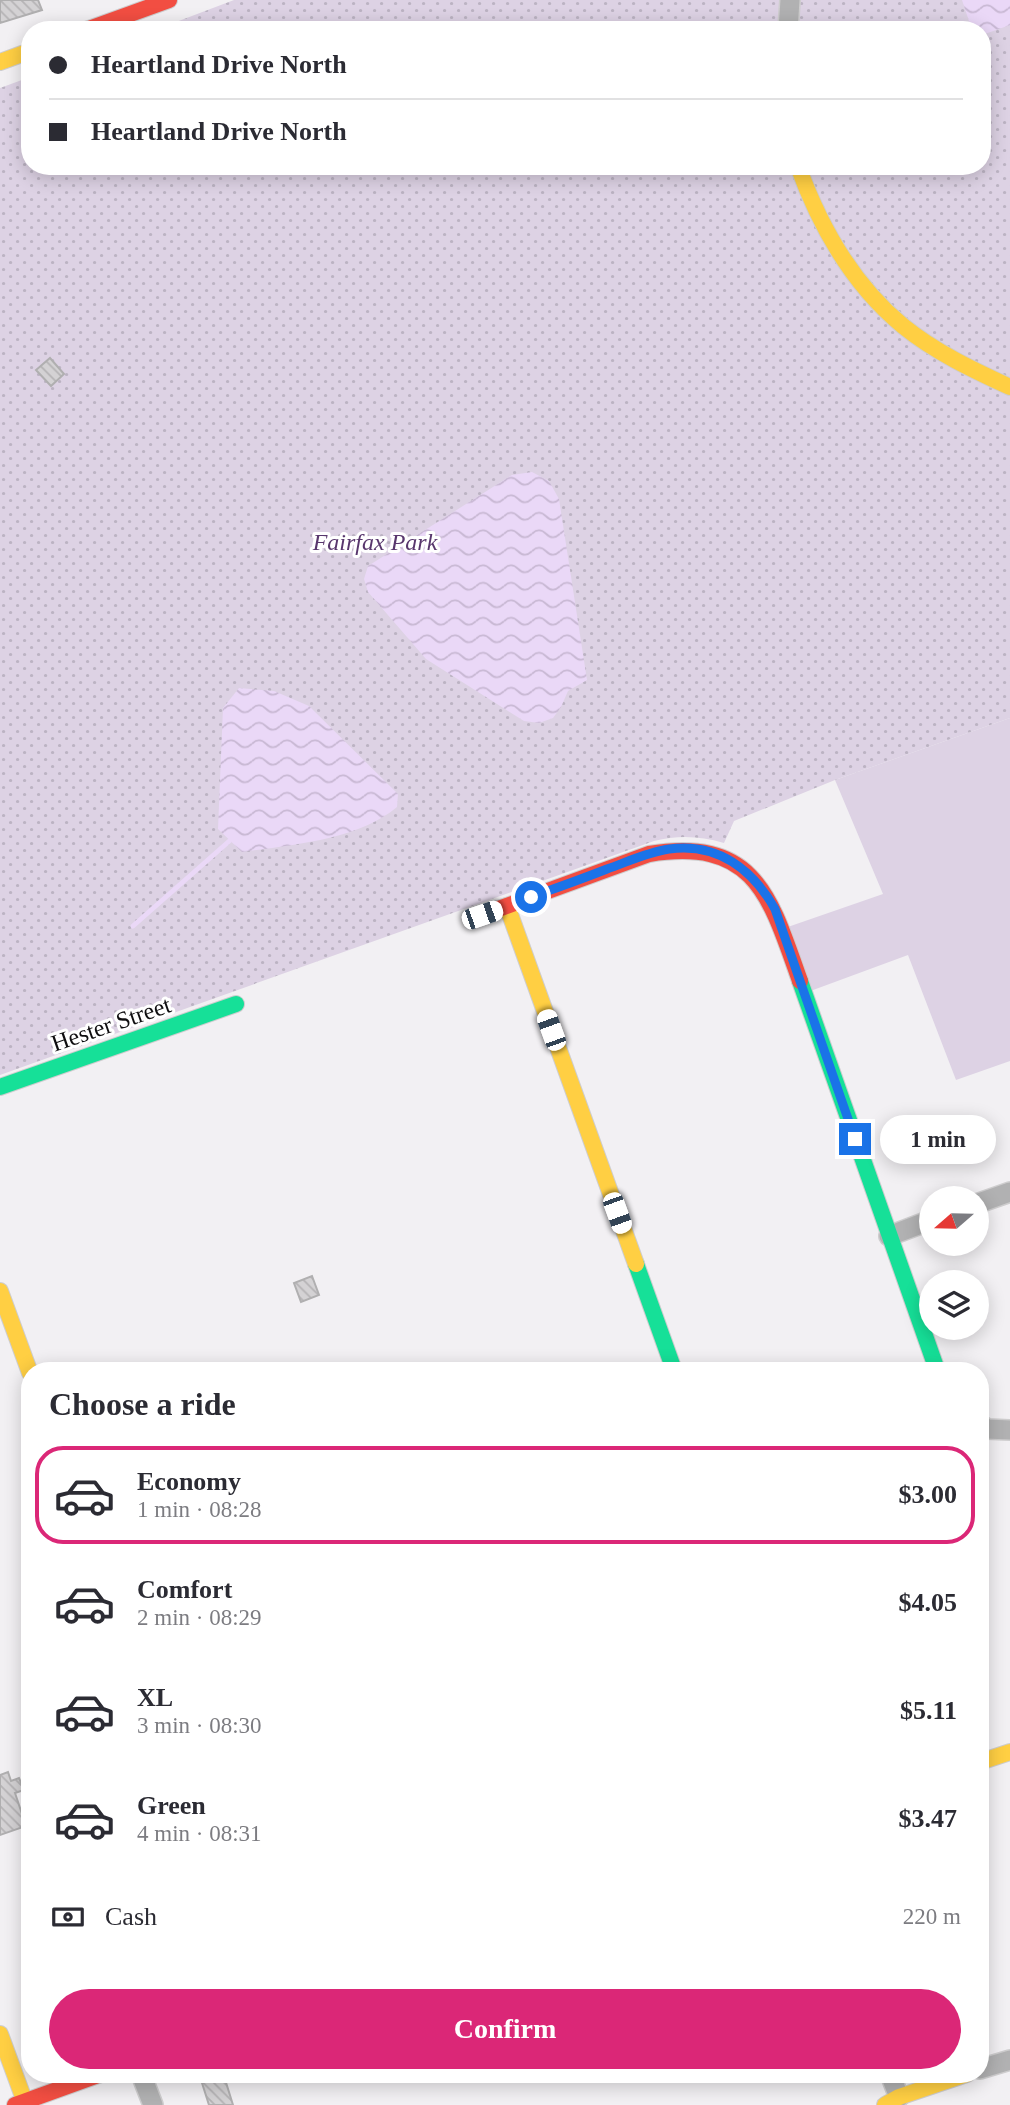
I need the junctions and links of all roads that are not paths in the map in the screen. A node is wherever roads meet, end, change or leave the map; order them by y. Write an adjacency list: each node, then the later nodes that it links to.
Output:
1 (169, 0): 3 (street)
2 (790, 0): 4 (street)
3 (111, 21)
4 (789, 21)
5 (21, 54): 6 (street)
6 (0, 62)
7 (802, 175): 8 (street)
8 (1010, 387)
9 (507, 906): 10 (street); 16 (street); 19 (street)
10 (482, 915)
11 (236, 1004): 12 (street, Hester Street)
12 (0, 1087)
13 (1010, 1192): 14 (street)
14 (989, 1199)
15 (919, 1225): 16 (street)
16 (889, 1236): 20 (street)
17 (0, 1291): 18 (street)
18 (26, 1362)
19 (671, 1362)
20 (934, 1362)
21 (989, 1428): 22 (street)
22 (1010, 1430)
23 (1010, 1752): 24 (street)
24 (989, 1759)
25 (0, 2034): 33 (street)
26 (1010, 2060): 27 (street)
27 (989, 2067)
28 (76, 2083): 33 (street)
29 (144, 2083): 34 (street)
30 (891, 2083): 32 (street)
31 (942, 2083): 32 (street)
32 (892, 2101)
33 (20, 2103)
34 (153, 2105)

